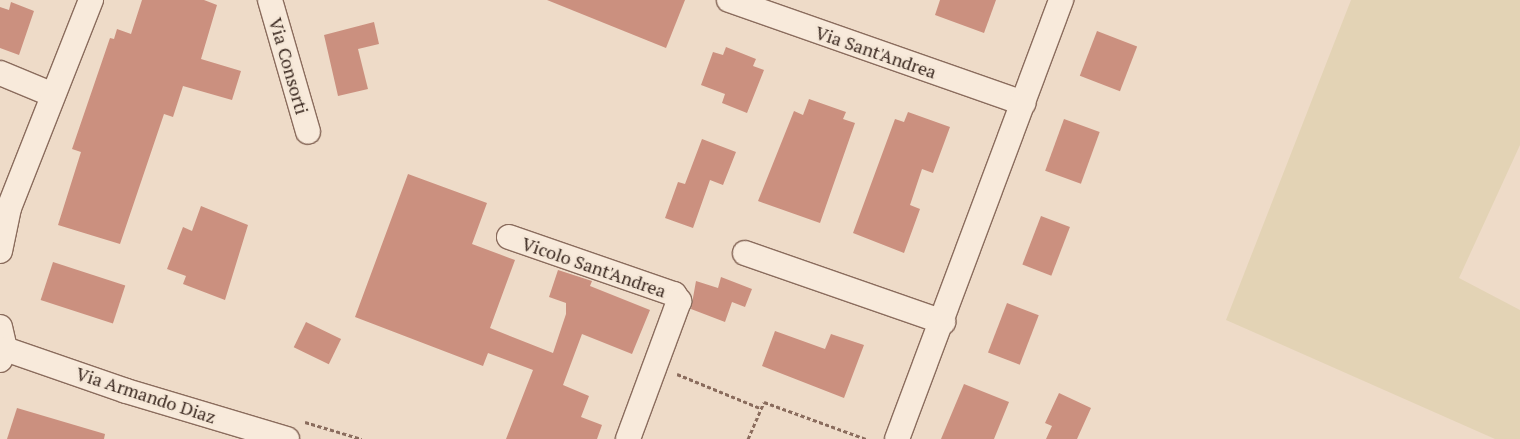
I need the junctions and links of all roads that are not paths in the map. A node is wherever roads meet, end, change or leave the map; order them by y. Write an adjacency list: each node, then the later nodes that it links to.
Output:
1 (91, 0): 6 (street)
2 (270, 0): 8 (street, Via Consorti)
3 (729, 0): 7 (street, Via Sant'Andrea)
4 (1061, 0): 7 (street)
5 (0, 73): 6 (street)
6 (51, 94): 10 (street)
7 (1023, 103): 12 (street)
8 (308, 132)
9 (509, 237): 15 (street, Vicolo Sant'Andrea)
10 (0, 251)
11 (745, 253): 12 (street)
12 (943, 322): 16 (street)
13 (2, 346): 14 (street, Via Armando Diaz)
14 (281, 438)
15 (628, 439)
16 (897, 439)

